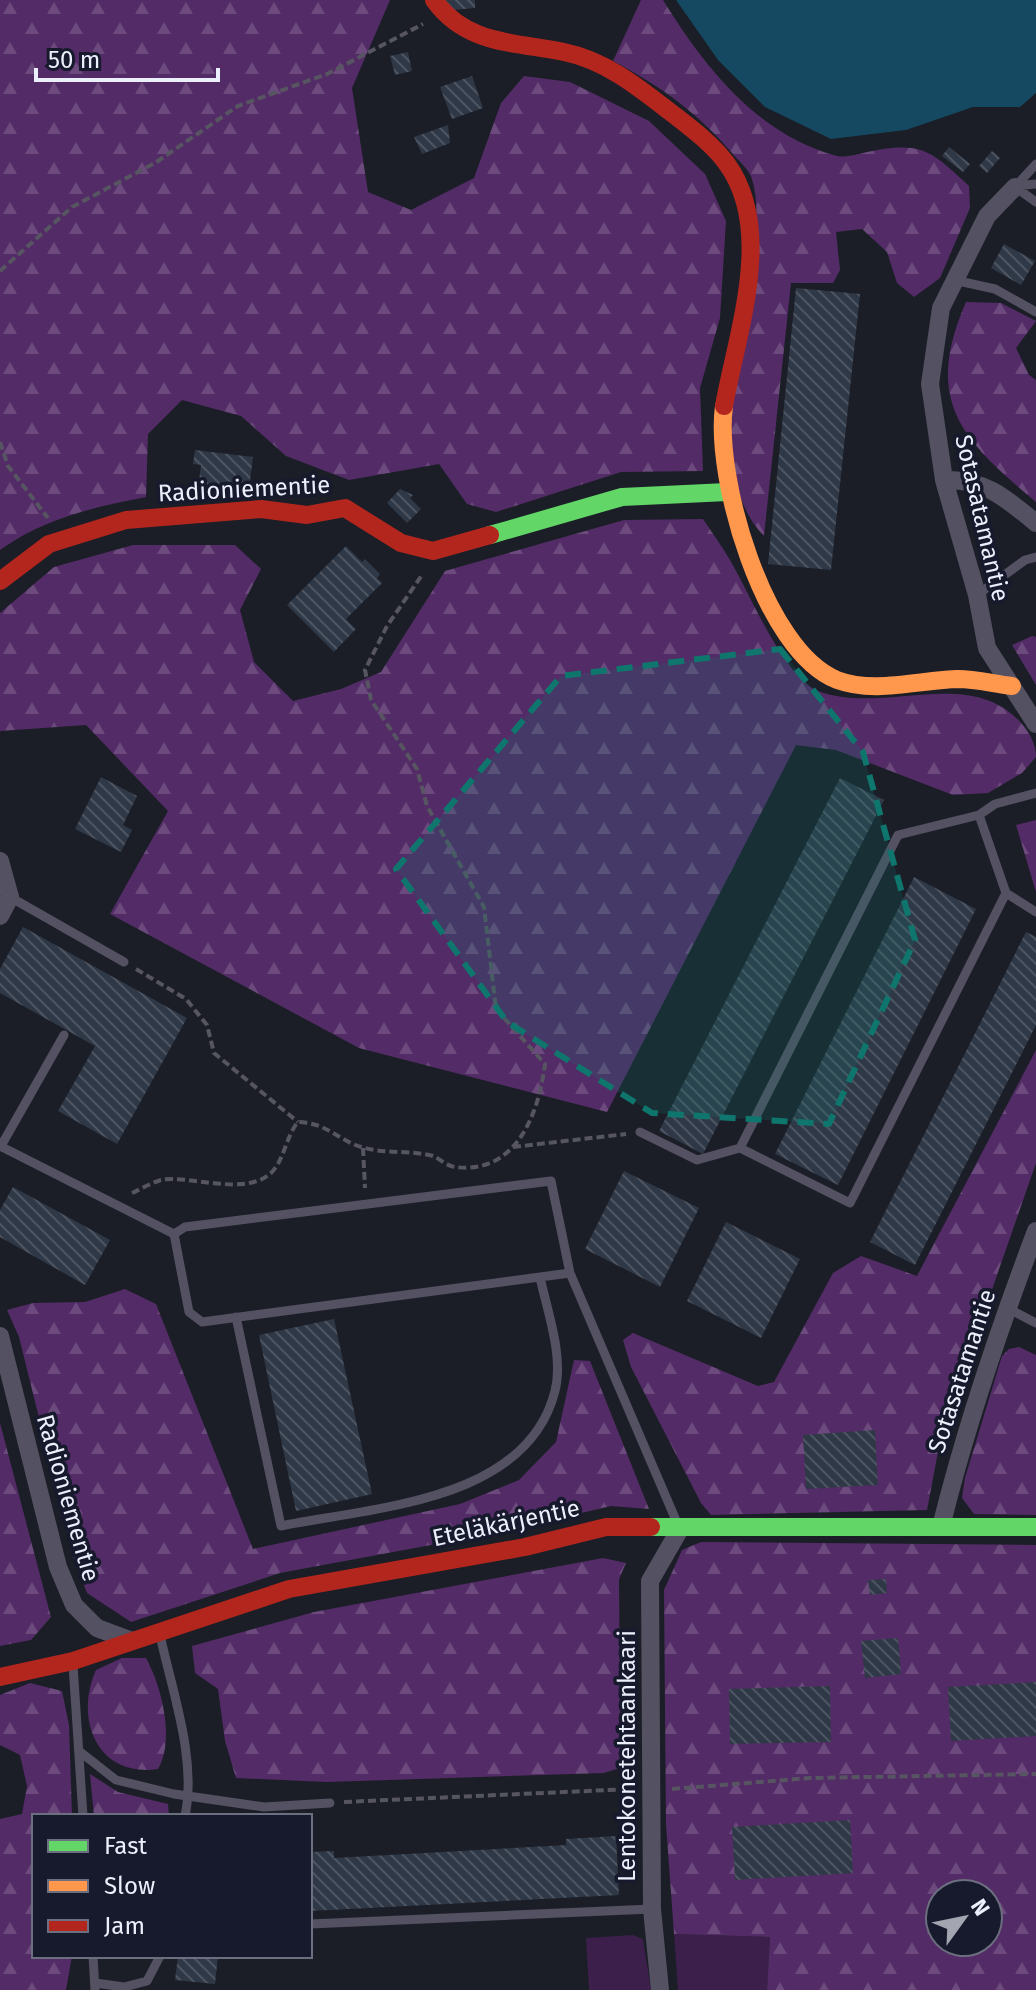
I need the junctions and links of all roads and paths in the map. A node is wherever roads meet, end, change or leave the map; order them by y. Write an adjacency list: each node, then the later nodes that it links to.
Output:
1 (437, 7): 6 (path); 11 (street)
2 (1036, 164): 4 (lane)
3 (1036, 184): 4 (lane)
4 (1015, 187): 5 (lane); 7 (street, Sotasatamantie)
5 (1036, 202)
6 (0, 271)
7 (954, 280): 8 (lane); 10 (street, Sotasatamantie)
8 (1036, 312)
9 (0, 442): 13 (path)
10 (944, 480): 12 (street); 17 (street, Sotasatamantie)
11 (727, 492): 14 (street); 18 (street)
12 (1036, 523)
13 (64, 539): 14 (street, Radioniementie); 16 (street, Radioniementie)
14 (433, 551): 32 (path)
15 (1036, 557): 17 (lane)
16 (0, 581)
17 (977, 595): 18 (street, Sotasatamantie)
18 (1012, 686): 19 (street, Sotasatamantie)
19 (1036, 724)
20 (1036, 793): 21 (lane)
21 (979, 815): 23 (lane); 34 (lane)
22 (0, 861): 24 (street)
23 (1006, 893): 25 (lane); 34 (lane)
24 (10, 897): 26 (street); 27 (lane)
25 (1036, 912)
26 (0, 916)
27 (124, 962): 29 (path)
28 (64, 1035): 31 (lane)
29 (298, 1122): 33 (path); 35 (path)
30 (640, 1132): 32 (path); 34 (lane)
31 (0, 1146): 35 (lane)
32 (513, 1147): 33 (path)
33 (363, 1148): 36 (path)
34 (740, 1148)
35 (111, 1202): 38 (lane)
36 (360, 1206): 38 (lane); 39 (lane)
37 (1036, 1231): 41 (street, Sotasatamantie)
38 (174, 1234): 42 (lane)
39 (570, 1273): 40 (lane); 47 (lane)
40 (540, 1277): 42 (lane); 42 (lane)
41 (1007, 1308): 43 (lane); 45 (street, Sotasatamantie)
42 (236, 1317)
43 (1036, 1323)
44 (0, 1336): 49 (street, Radioniementie)
45 (941, 1527): 46 (street, Eteläkärjentie); 47 (street, Eteläkärjentie)
46 (1036, 1527)
47 (680, 1529): 48 (street, Eteläkärjentie); 54 (street, Lentokonetehtaankaari)
48 (159, 1631): 49 (street, Eteläkärjentie); 55 (lane)
49 (132, 1641): 50 (street, Eteläkärjentie)
50 (73, 1661): 51 (street, Eteläkärjentie); 52 (lane)
51 (0, 1677)
52 (79, 1751): 55 (lane); 58 (lane)
53 (1036, 1774): 54 (path)
54 (651, 1789): 56 (path); 61 (street, Lentokonetehtaankaari)
55 (189, 1796): 57 (lane); 59 (lane)
56 (330, 1803): 57 (lane)
57 (289, 1805): 60 (lane)
58 (83, 1814)
59 (185, 1814)
60 (287, 1814)
61 (652, 1909): 62 (lane); 66 (street, Lentokonetehtaankaari)
62 (312, 1924)
63 (93, 1958): 65 (lane)
64 (159, 1958): 65 (lane)
65 (95, 1987)
66 (660, 1990)

